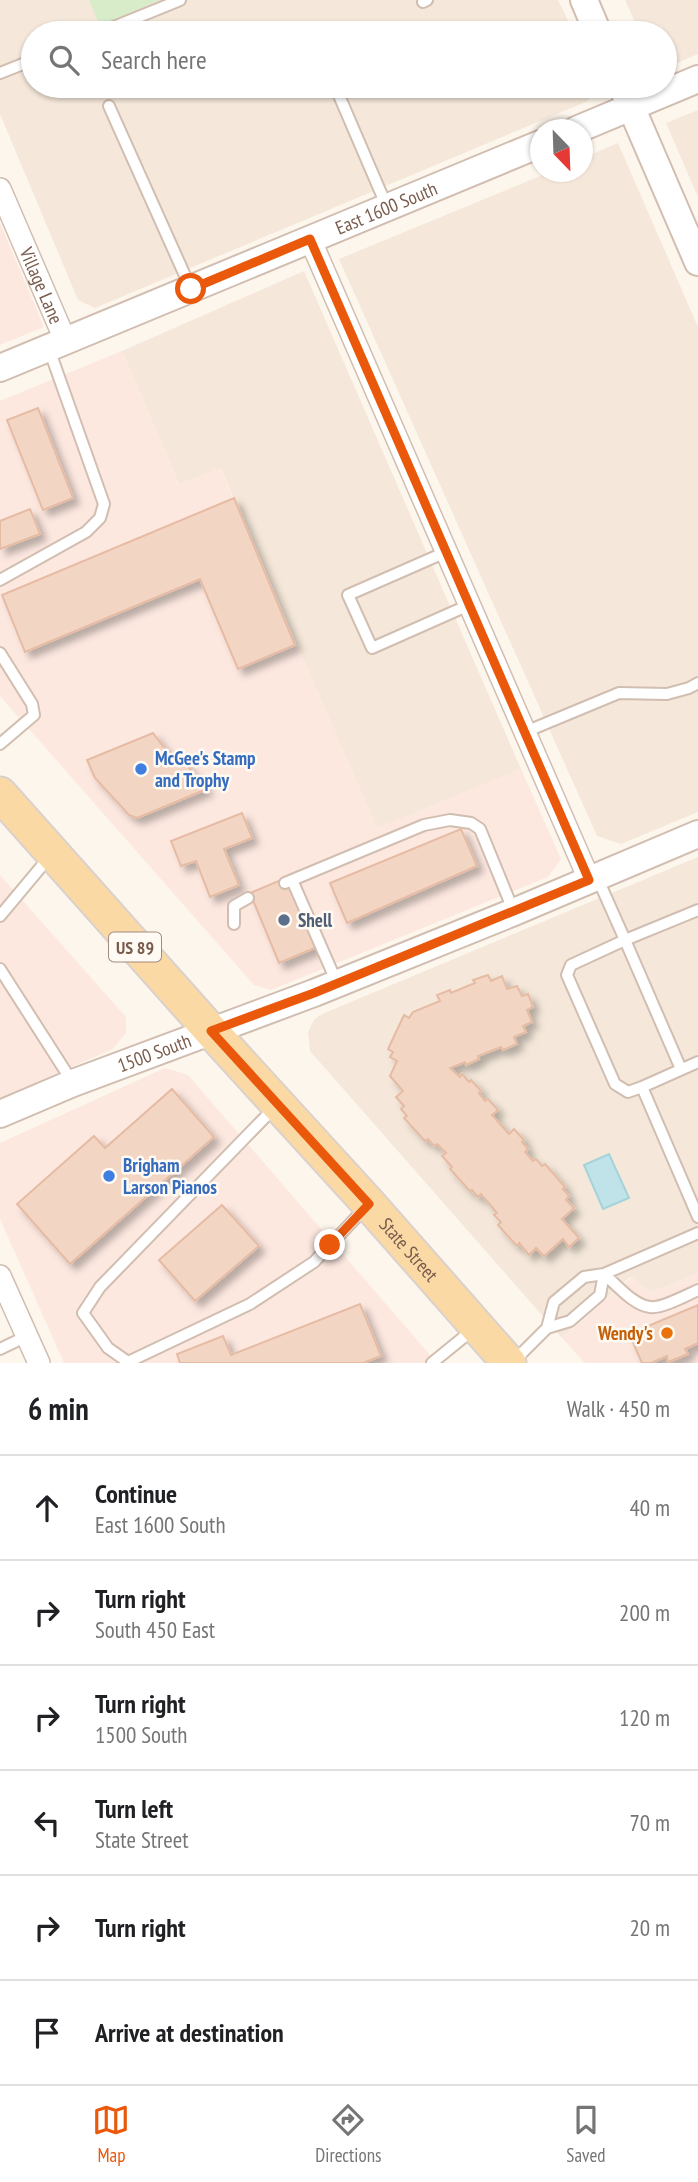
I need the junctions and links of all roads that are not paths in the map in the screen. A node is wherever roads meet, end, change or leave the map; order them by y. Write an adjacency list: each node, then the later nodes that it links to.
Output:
1 (180, 0): 3 (lane)
2 (584, 0): 4 (street)
3 (128, 21)
4 (593, 21)
5 (21, 65): 6 (lane)
6 (0, 74)
7 (698, 79): 8 (street)
8 (677, 84)
9 (340, 98): 16 (lane)
10 (623, 98): 13 (street)
11 (627, 98): 18 (street)
12 (109, 106): 19 (lane)
13 (592, 119)
14 (530, 148): 16 (street, East 1600 South)
15 (0, 189): 20 (street, Village Lane)
16 (387, 207): 17 (street, East 1600 South)
17 (310, 239): 19 (street, East 1600 South); 22 (street)
18 (698, 262)
19 (191, 289): 20 (street, East 1600 South)
20 (57, 345): 21 (street, East 1600 South); 23 (lane)
21 (0, 368)
22 (446, 552): 24 (street); 24 (lane)
23 (0, 580)
24 (470, 605): 27 (street)
25 (0, 653): 28 (lane)
26 (698, 683): 27 (lane)
27 (525, 732): 32 (street)
28 (0, 744)
29 (0, 794): 31 (main road, State Street / US 89)
30 (698, 834): 32 (street, 1500 South)
31 (53, 853): 36 (lane); 41 (main road, State Street / US 89)
32 (593, 878): 35 (street, 1500 South); 38 (lane)
33 (247, 898): 37 (lane)
34 (698, 911): 38 (lane)
35 (514, 912): 40 (street, 1500 South); 40 (lane)
36 (0, 916)
37 (234, 924)
38 (625, 940): 43 (lane); 45 (lane)
39 (0, 969): 44 (lane)
40 (337, 983): 41 (street, 1500 South)
41 (211, 1031): 44 (street, 1500 South); 46 (main road, State Street / US 89)
42 (698, 1062): 43 (lane)
43 (681, 1069): 45 (lane)
44 (73, 1083): 47 (street, 1500 South)
45 (642, 1087): 49 (lane)
46 (278, 1105): 48 (main road, State Street / US 89); 48 (lane)
47 (0, 1114)
48 (369, 1204): 54 (main road, State Street / US 89)
49 (698, 1217)
50 (698, 1233): 51 (lane)
51 (604, 1274): 53 (lane); 55 (lane); 55 (lane)
52 (0, 1276): 56 (street)
53 (698, 1290)
54 (477, 1326): 59 (lane); 60 (main road, State Street / US 89)
55 (547, 1328): 60 (lane)
56 (27, 1336): 57 (lane); 58 (street)
57 (0, 1349)
58 (39, 1363)
59 (432, 1363)
60 (510, 1363)

